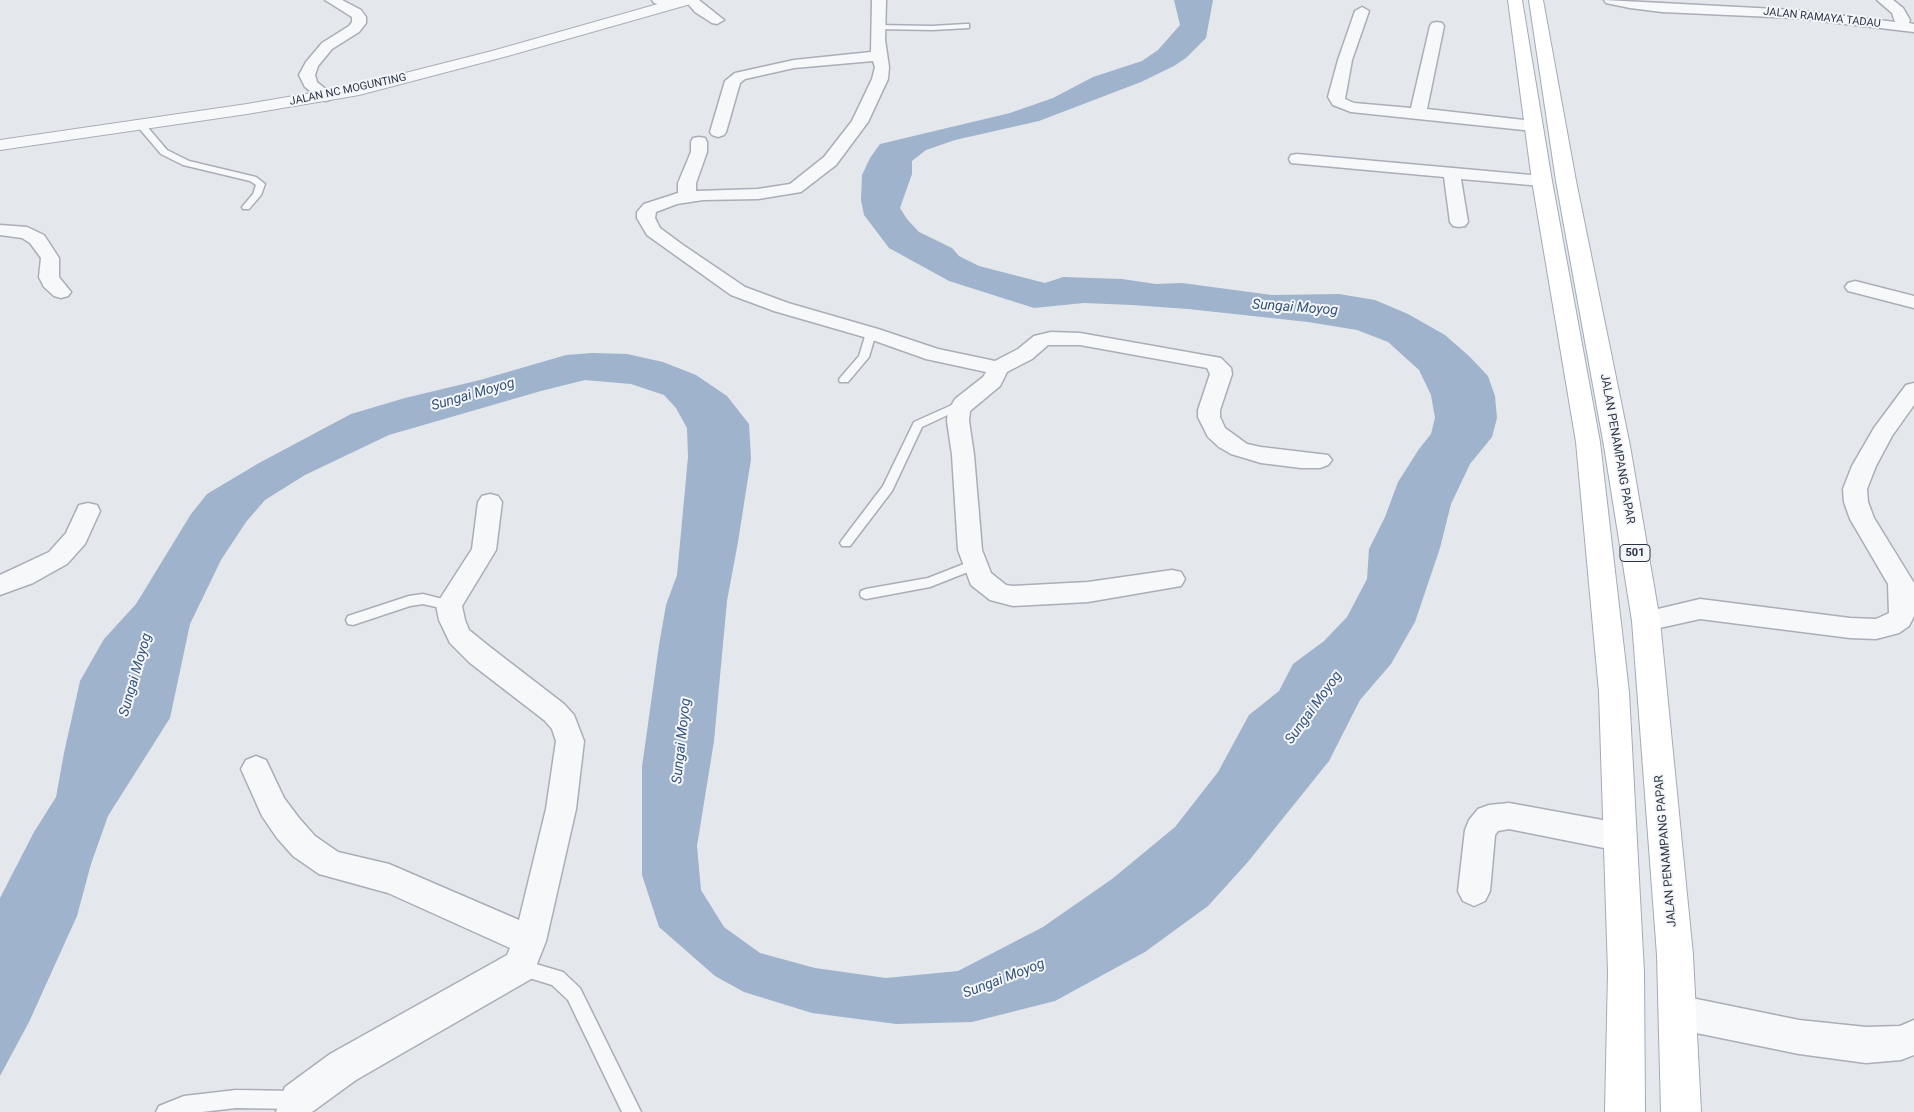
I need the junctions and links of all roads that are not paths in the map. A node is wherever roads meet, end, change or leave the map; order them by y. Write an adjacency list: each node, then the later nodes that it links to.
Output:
1 (332, 0): 15 (street)
2 (880, 0): 12 (street)
3 (1515, 0): 18 (main road)
4 (1536, 0): 48 (main road, JALAN PENAMPANG PAPAR / 501)
5 (1611, 0): 13 (street, JALAN RAMAYA TADAU)
6 (1884, 0): 13 (street)
7 (678, 1): 9 (street); 15 (street, JALAN NC MOGUNTING)
8 (1362, 11): 16 (street)
9 (717, 20)
10 (966, 26): 12 (lane)
11 (1437, 26): 16 (street)
12 (878, 27): 14 (street)
13 (1907, 28)
14 (879, 56): 19 (street); 25 (street)
15 (326, 96): 17 (street, JALAN NC MOGUNTING)
16 (1418, 113): 18 (street)
17 (141, 124): 21 (street, JALAN NC MOGUNTING); 26 (lane)
18 (1533, 126): 24 (main road)
19 (718, 132)
20 (699, 142): 25 (street)
21 (0, 145)
22 (1297, 159): 23 (street)
23 (1452, 174): 24 (street); 27 (street)
24 (1542, 181): 50 (main road)
25 (687, 196): 32 (street)
26 (246, 208)
27 (1458, 222)
28 (0, 230): 30 (street)
29 (1855, 287): 31 (street)
30 (61, 292)
31 (1914, 302)
32 (871, 332): 33 (street); 34 (lane)
33 (998, 368): 36 (street); 37 (street)
34 (844, 380)
35 (1914, 390): 46 (street)
36 (963, 404): 40 (lane); 41 (street)
37 (1320, 460)
38 (490, 502): 45 (street)
39 (88, 512): 43 (street)
40 (846, 543)
41 (974, 565): 42 (street); 44 (lane)
42 (1172, 579)
43 (0, 585)
44 (866, 594)
45 (449, 605): 47 (lane); 52 (street)
46 (1909, 608): 48 (street)
47 (353, 620)
48 (1646, 621): 53 (main road, JALAN PENAMPANG PAPAR / 501)
49 (256, 769): 52 (street)
50 (1619, 837): 51 (street); 58 (main road)
51 (1474, 891)
52 (524, 954): 55 (street); 57 (lane)
53 (1677, 1012): 54 (street); 59 (main road, JALAN PENAMPANG PAPAR / 501)
54 (1914, 1037)
55 (296, 1106): 56 (lane)
56 (165, 1112)
57 (632, 1112)
58 (1625, 1112)
59 (1681, 1112)

